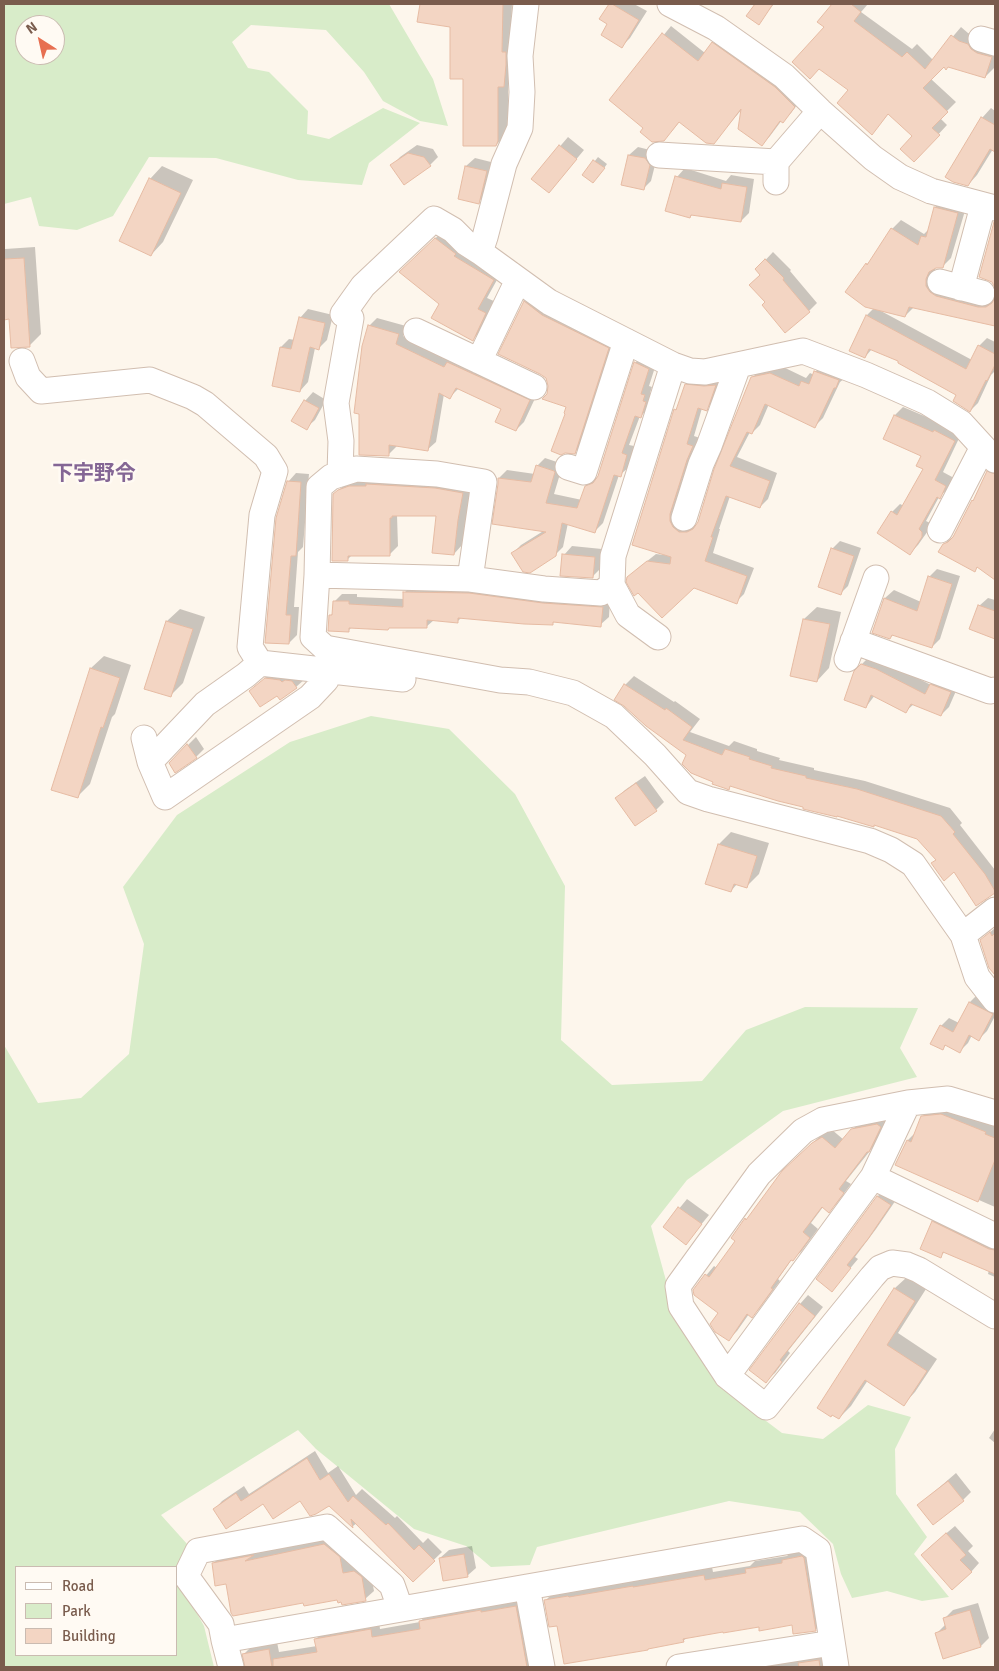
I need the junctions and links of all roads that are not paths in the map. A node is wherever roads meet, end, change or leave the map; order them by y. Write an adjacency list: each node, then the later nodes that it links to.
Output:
1 (526, 4): 6 (street)
2 (670, 4): 3 (street)
3 (820, 111): 4 (street); 5 (street)
4 (659, 155)
5 (989, 207): 8 (street)
6 (480, 252): 7 (street); 18 (street)
7 (518, 280): 10 (street); 12 (street)
8 (961, 288)
9 (416, 331): 12 (street)
10 (626, 341): 13 (street); 17 (street)
11 (22, 361): 26 (street)
12 (479, 361): 15 (street)
13 (673, 365): 14 (street); 24 (street)
14 (738, 366): 16 (street); 19 (street)
15 (534, 387)
16 (989, 454): 20 (street)
17 (568, 468)
18 (340, 473): 21 (street); 23 (street)
19 (684, 518)
20 (940, 530)
21 (317, 575): 23 (street); 28 (street)
22 (876, 578): 29 (street)
23 (470, 579): 24 (street)
24 (612, 585): 25 (street)
25 (658, 637)
26 (260, 663): 27 (street); 31 (street)
27 (328, 669): 28 (street); 31 (street)
28 (500, 680): 33 (street)
29 (995, 690)
30 (144, 738): 31 (street)
31 (150, 762)
32 (995, 910): 33 (street)
33 (963, 935): 34 (street)
34 (995, 1000)
35 (908, 1103): 36 (street); 37 (street); 40 (street)
36 (995, 1114)
37 (874, 1177): 38 (street); 40 (street)
38 (995, 1236)
39 (995, 1316): 40 (street)
40 (727, 1376)
41 (527, 1587): 42 (street); 44 (street); 46 (street)
42 (400, 1608): 43 (street); 43 (street)
43 (224, 1640): 45 (street)
44 (832, 1643): 47 (street); 48 (street)
45 (231, 1667)
46 (542, 1667)
47 (680, 1667)
48 (836, 1667)

